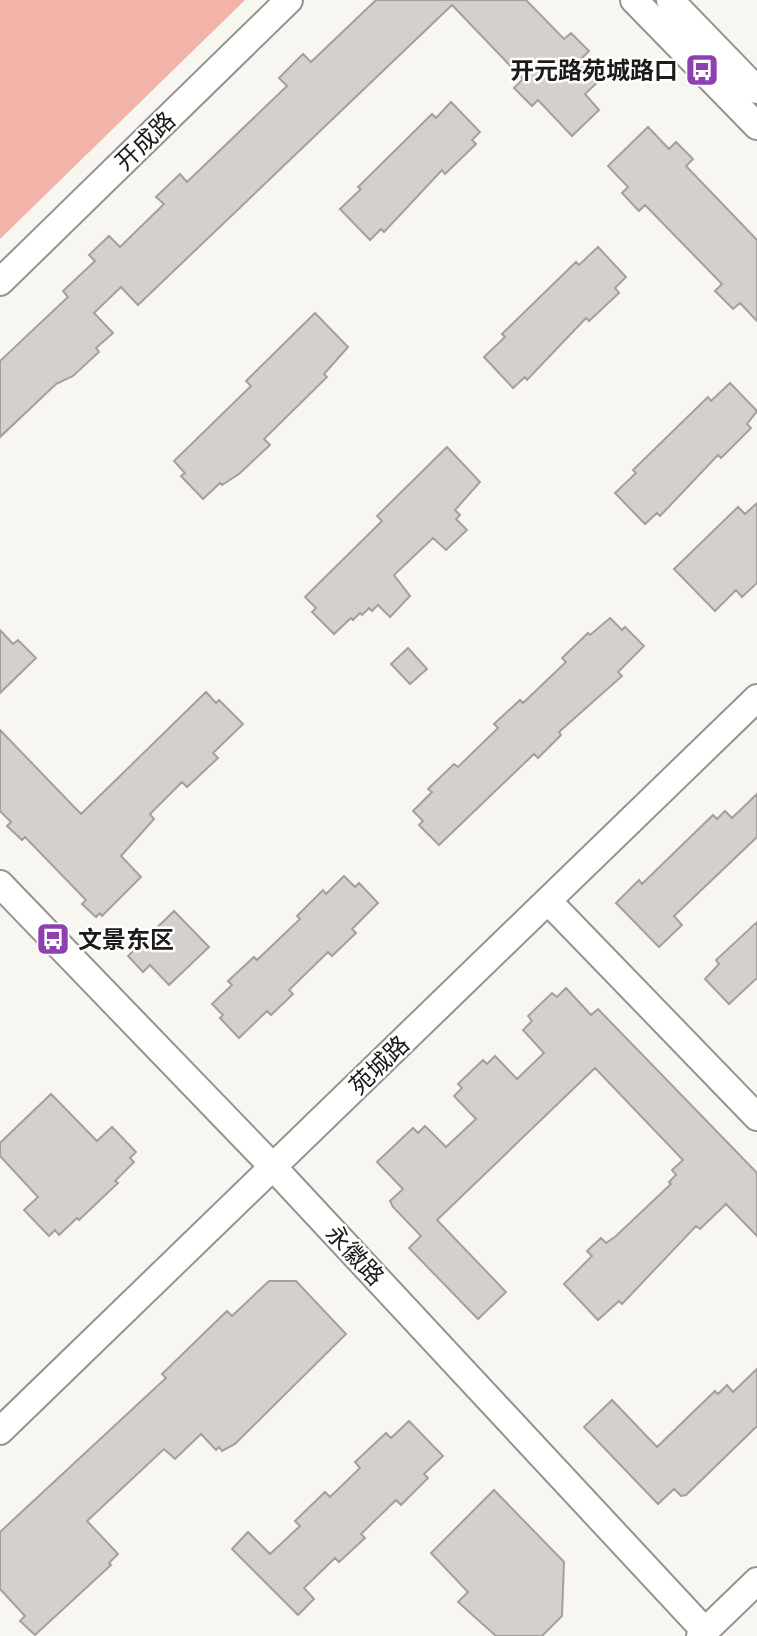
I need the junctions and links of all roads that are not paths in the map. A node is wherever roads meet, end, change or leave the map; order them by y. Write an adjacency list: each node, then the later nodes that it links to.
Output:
1 (289, 0): 6 (street, 开成路)
2 (634, 0): 5 (street)
3 (670, 0): 4 (street)
4 (757, 90)
5 (757, 126)
6 (0, 282)
7 (757, 698): 9 (street, 苑城路)
8 (0, 884): 11 (street, 永徽路)
9 (548, 901): 10 (street); 11 (street, 苑城路)
10 (757, 1117)
11 (274, 1168): 12 (street, 苑城路); 14 (street, 永徽路)
12 (0, 1432)
13 (757, 1581): 14 (street)
14 (703, 1634)

